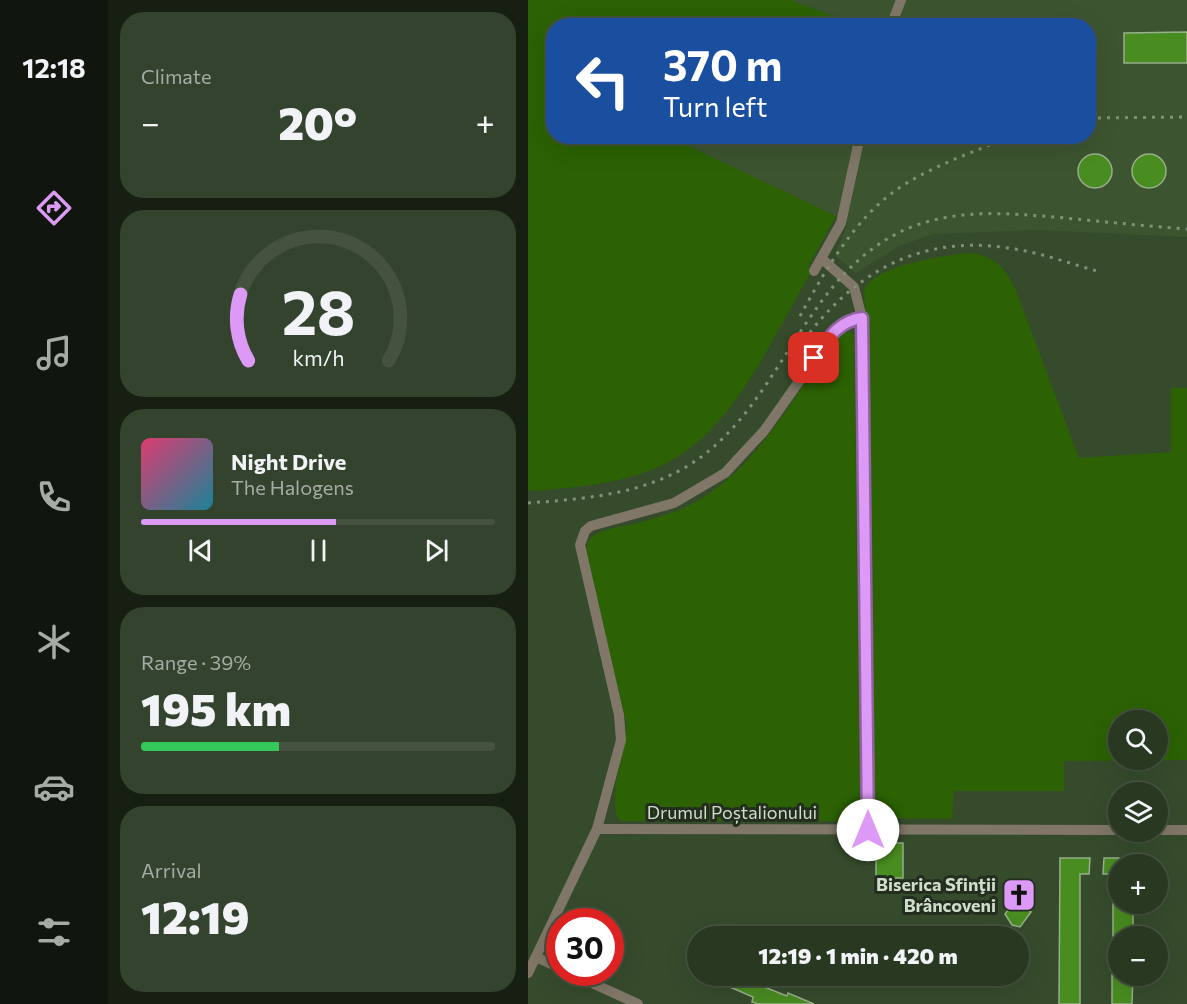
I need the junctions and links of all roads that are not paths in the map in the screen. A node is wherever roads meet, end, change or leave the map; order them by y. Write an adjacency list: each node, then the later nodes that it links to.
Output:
1 (901, 0): 2 (street)
2 (894, 18)
3 (858, 144): 4 (street)
4 (822, 259): 5 (street); 6 (street)
5 (814, 271)
6 (862, 318): 7 (street); 8 (street)
7 (597, 829): 8 (street, Drumul Poștalionului); 12 (street)
8 (868, 830): 9 (street, Drumul Poștalionului)
9 (1108, 830)
10 (1168, 830): 11 (street)
11 (1187, 830)
12 (536, 957): 13 (street); 14 (street)
13 (546, 962)
14 (528, 973)
15 (599, 986): 16 (street)
16 (638, 1004)

